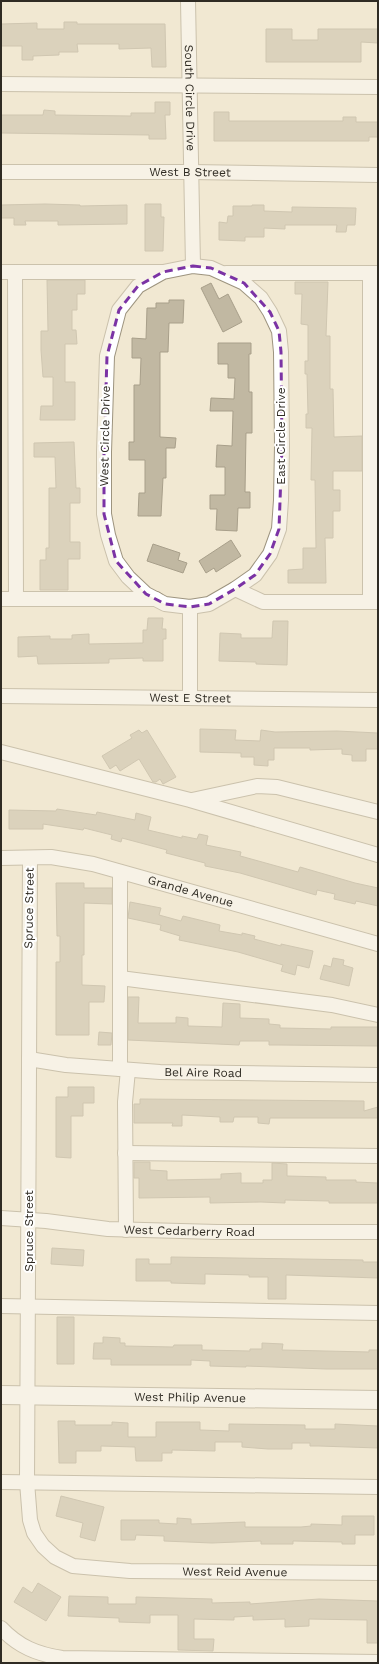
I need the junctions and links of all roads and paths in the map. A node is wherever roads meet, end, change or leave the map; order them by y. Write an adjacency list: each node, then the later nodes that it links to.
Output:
1 (188, 1): 3 (street, South Circle Drive)
2 (1, 84): 3 (street)
3 (190, 85): 4 (street); 6 (street, South Circle Drive)
4 (378, 87)
5 (1, 172): 6 (street, West B Street)
6 (191, 172): 7 (street, West B Street); 8 (street, South Circle Drive)
7 (378, 175)
8 (193, 266): 11 (street, West Circle Drive); 12 (street, East Circle Drive)
9 (1, 272): 10 (street)
10 (16, 272): 11 (street); 16 (street)
11 (163, 272): 17 (street, West Circle Drive)
12 (223, 273): 13 (street); 14 (street, East Circle Drive)
13 (374, 273): 18 (street)
14 (234, 589): 18 (street); 19 (street, East Circle Drive)
15 (1, 599): 16 (street)
16 (16, 599): 17 (street)
17 (157, 599): 19 (street, West Circle Drive)
18 (374, 602)
19 (190, 607): 21 (street)
20 (1, 696): 21 (street, West E Street)
21 (190, 698): 22 (street, West E Street)
22 (378, 700)
23 (1, 752): 24 (street)
24 (190, 800): 25 (street); 26 (street)
25 (378, 812)
26 (378, 855)
27 (1, 858): 28 (street, Grande Avenue)
28 (30, 859): 29 (street, Grande Avenue); 33 (street, Spruce Street)
29 (120, 872): 30 (street, Grande Avenue); 31 (street)
30 (378, 944)
31 (120, 978): 32 (street); 34 (street)
32 (378, 1015)
33 (29, 1059): 34 (street, Bel Aire Road); 39 (street, Spruce Street)
34 (124, 1070): 35 (street, Bel Aire Road); 36 (street)
35 (378, 1075)
36 (125, 1153): 37 (street); 40 (street)
37 (378, 1156)
38 (1, 1218): 39 (street, West Cedarberry Road)
39 (29, 1220): 40 (street, West Cedarberry Road); 43 (street, Spruce Street)
40 (126, 1230): 41 (street, West Cedarberry Road)
41 (378, 1232)
42 (1, 1306): 43 (street)
43 (28, 1307): 44 (street); 46 (street, Spruce Street)
44 (378, 1313)
45 (1, 1395): 46 (main road, West Philip Avenue)
46 (28, 1396): 47 (main road, West Philip Avenue); 49 (street, Spruce Street)
47 (378, 1400)
48 (1, 1482): 49 (street)
49 (27, 1482): 50 (street); 51 (street, Spruce Street)
50 (378, 1487)
51 (91, 1568): 52 (street, West Reid Avenue)
52 (378, 1573)
53 (1, 1628): 54 (street)
54 (378, 1662)

